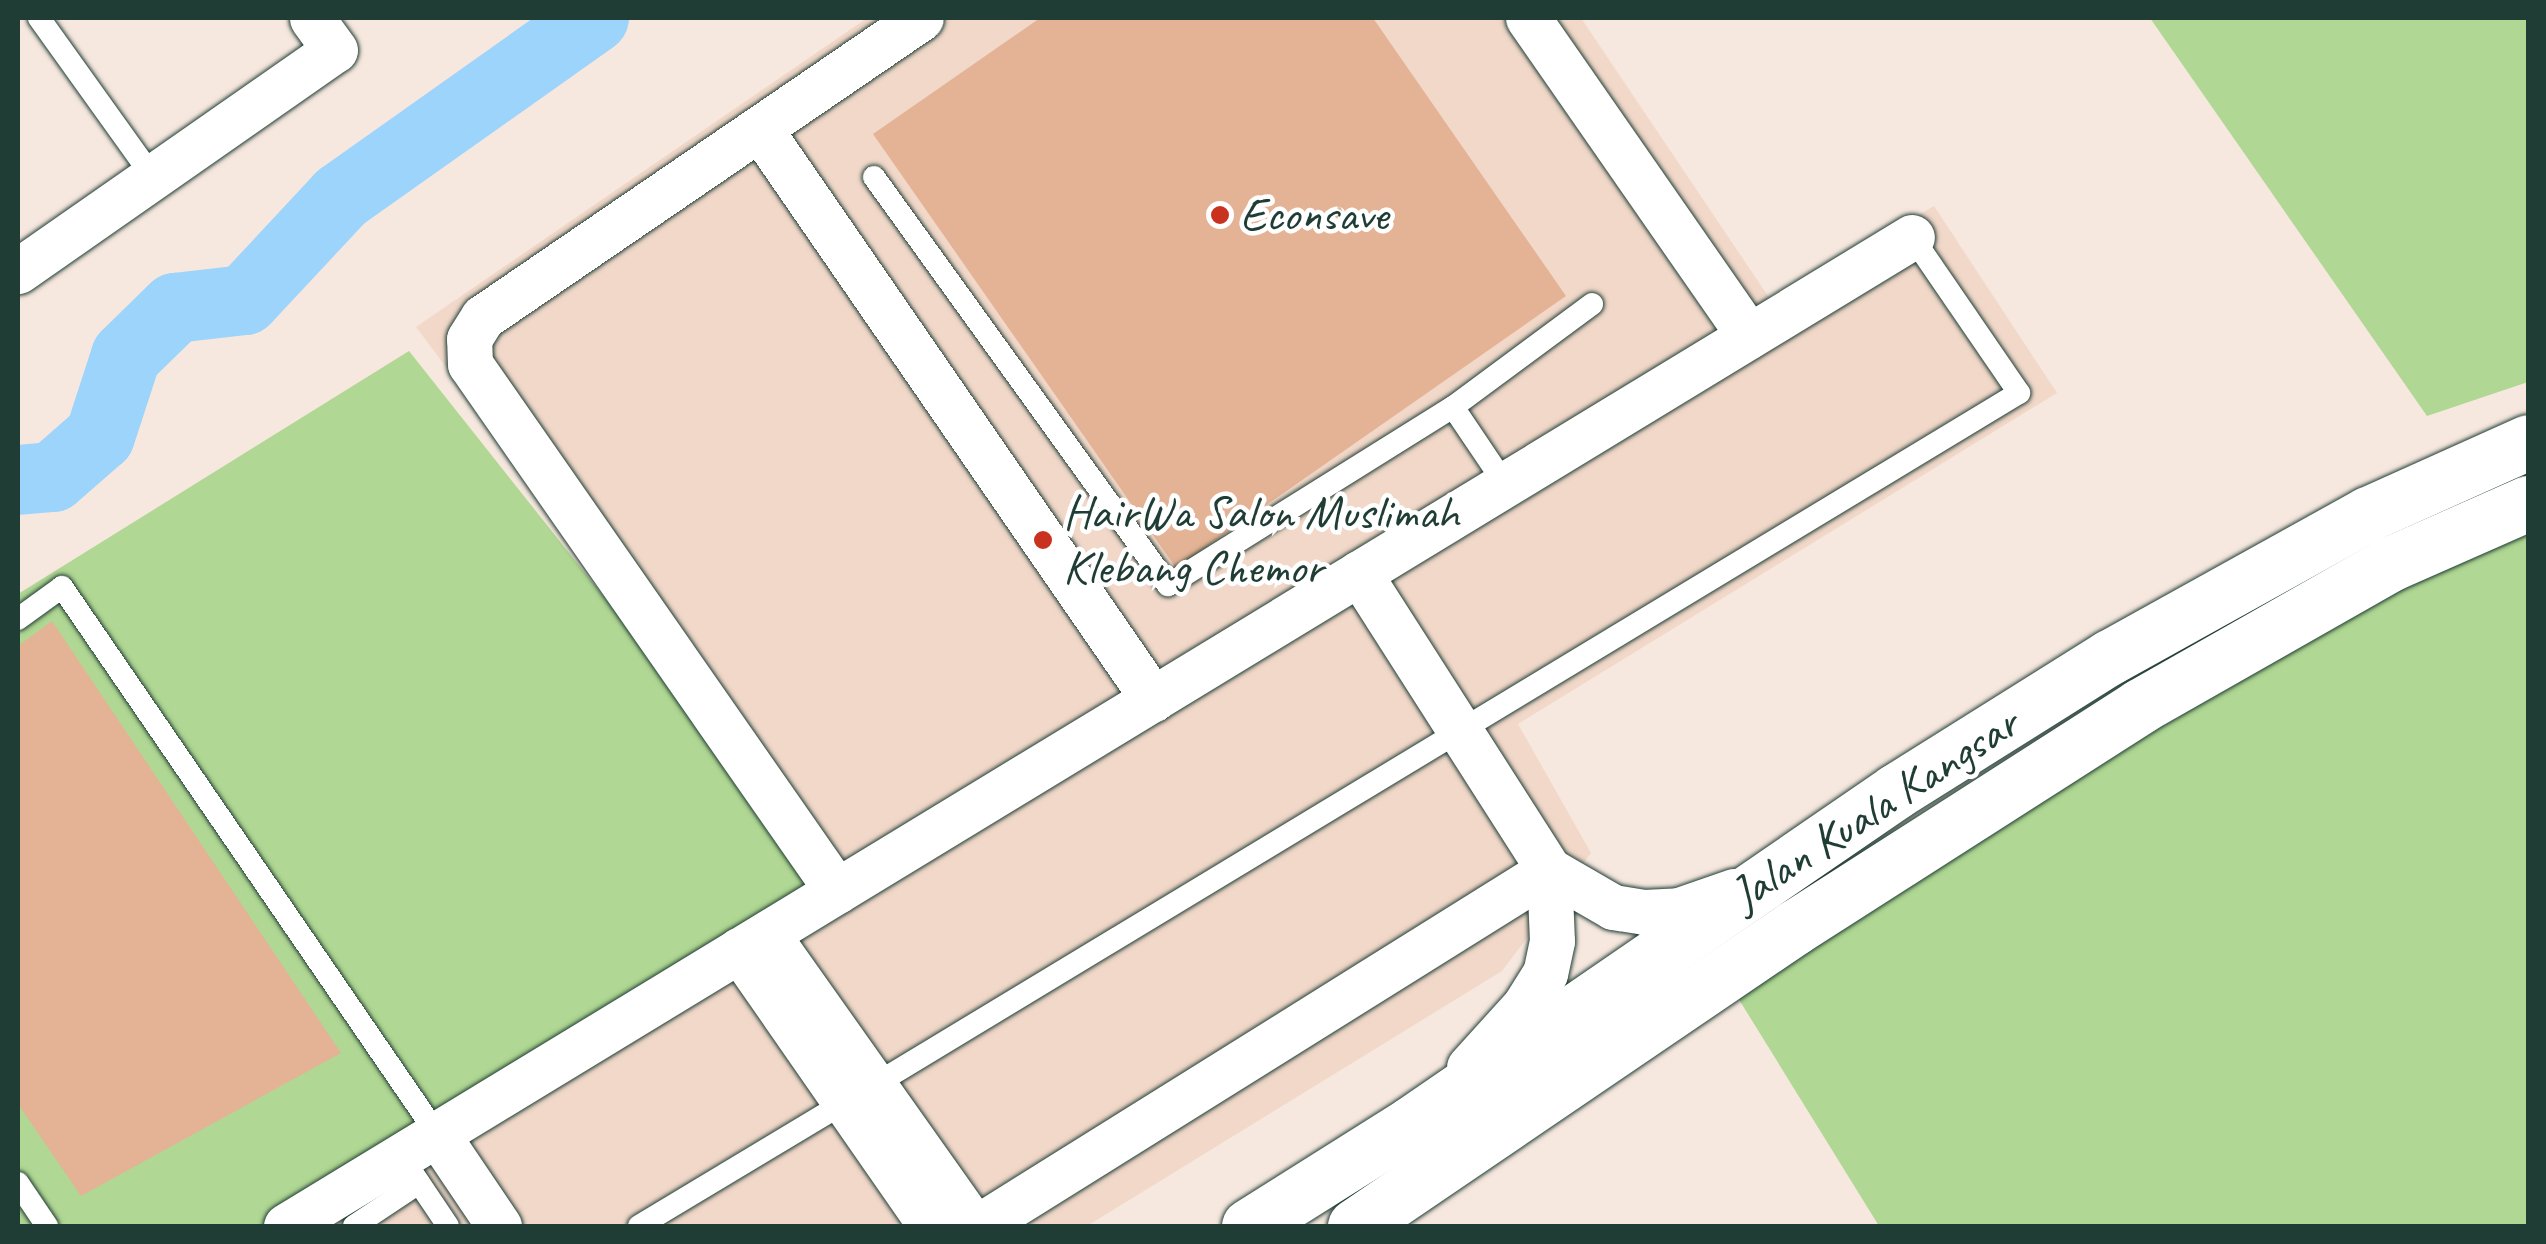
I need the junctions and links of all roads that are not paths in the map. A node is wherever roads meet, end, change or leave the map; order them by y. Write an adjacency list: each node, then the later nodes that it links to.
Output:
1 (39, 18): 7 (lane)
2 (921, 18): 5 (street)
3 (1528, 18): 11 (street)
4 (324, 34): 7 (street)
5 (762, 132): 18 (street); 22 (street)
6 (874, 176): 12 (lane)
7 (153, 177): 9 (street)
8 (1912, 237): 11 (street); 19 (lane)
9 (18, 271)
10 (1592, 304): 12 (lane)
11 (1749, 336): 14 (street)
12 (1453, 406): 14 (lane)
13 (2528, 442): 21 (highway, Jalan Kuala Kangsar)
14 (1505, 484): 16 (street)
15 (2528, 503): 37 (highway, Jalan Kuala Kangsar)
16 (1359, 573): 18 (street); 19 (street)
17 (18, 619): 26 (lane)
18 (1153, 699): 22 (street)
19 (1460, 730): 20 (street); 24 (lane)
20 (1549, 870): 21 (street); 25 (street); 35 (street)
21 (1764, 880): 25 (highway, Jalan Kuala Kangsar)
22 (836, 891): 23 (street)
23 (753, 942): 24 (street); 26 (street)
24 (859, 1094): 33 (lane); 34 (street); 35 (street)
25 (1411, 1124): 36 (highway, Jalan Kuala Kangsar)
26 (419, 1158): 29 (street); 30 (lane); 31 (lane); 32 (street)
27 (18, 1183): 28 (lane)
28 (47, 1226)
29 (286, 1226)
30 (354, 1226)
31 (448, 1226)
32 (498, 1226)
33 (639, 1226)
34 (931, 1226)
35 (976, 1226)
36 (1249, 1226)
37 (1354, 1226)

